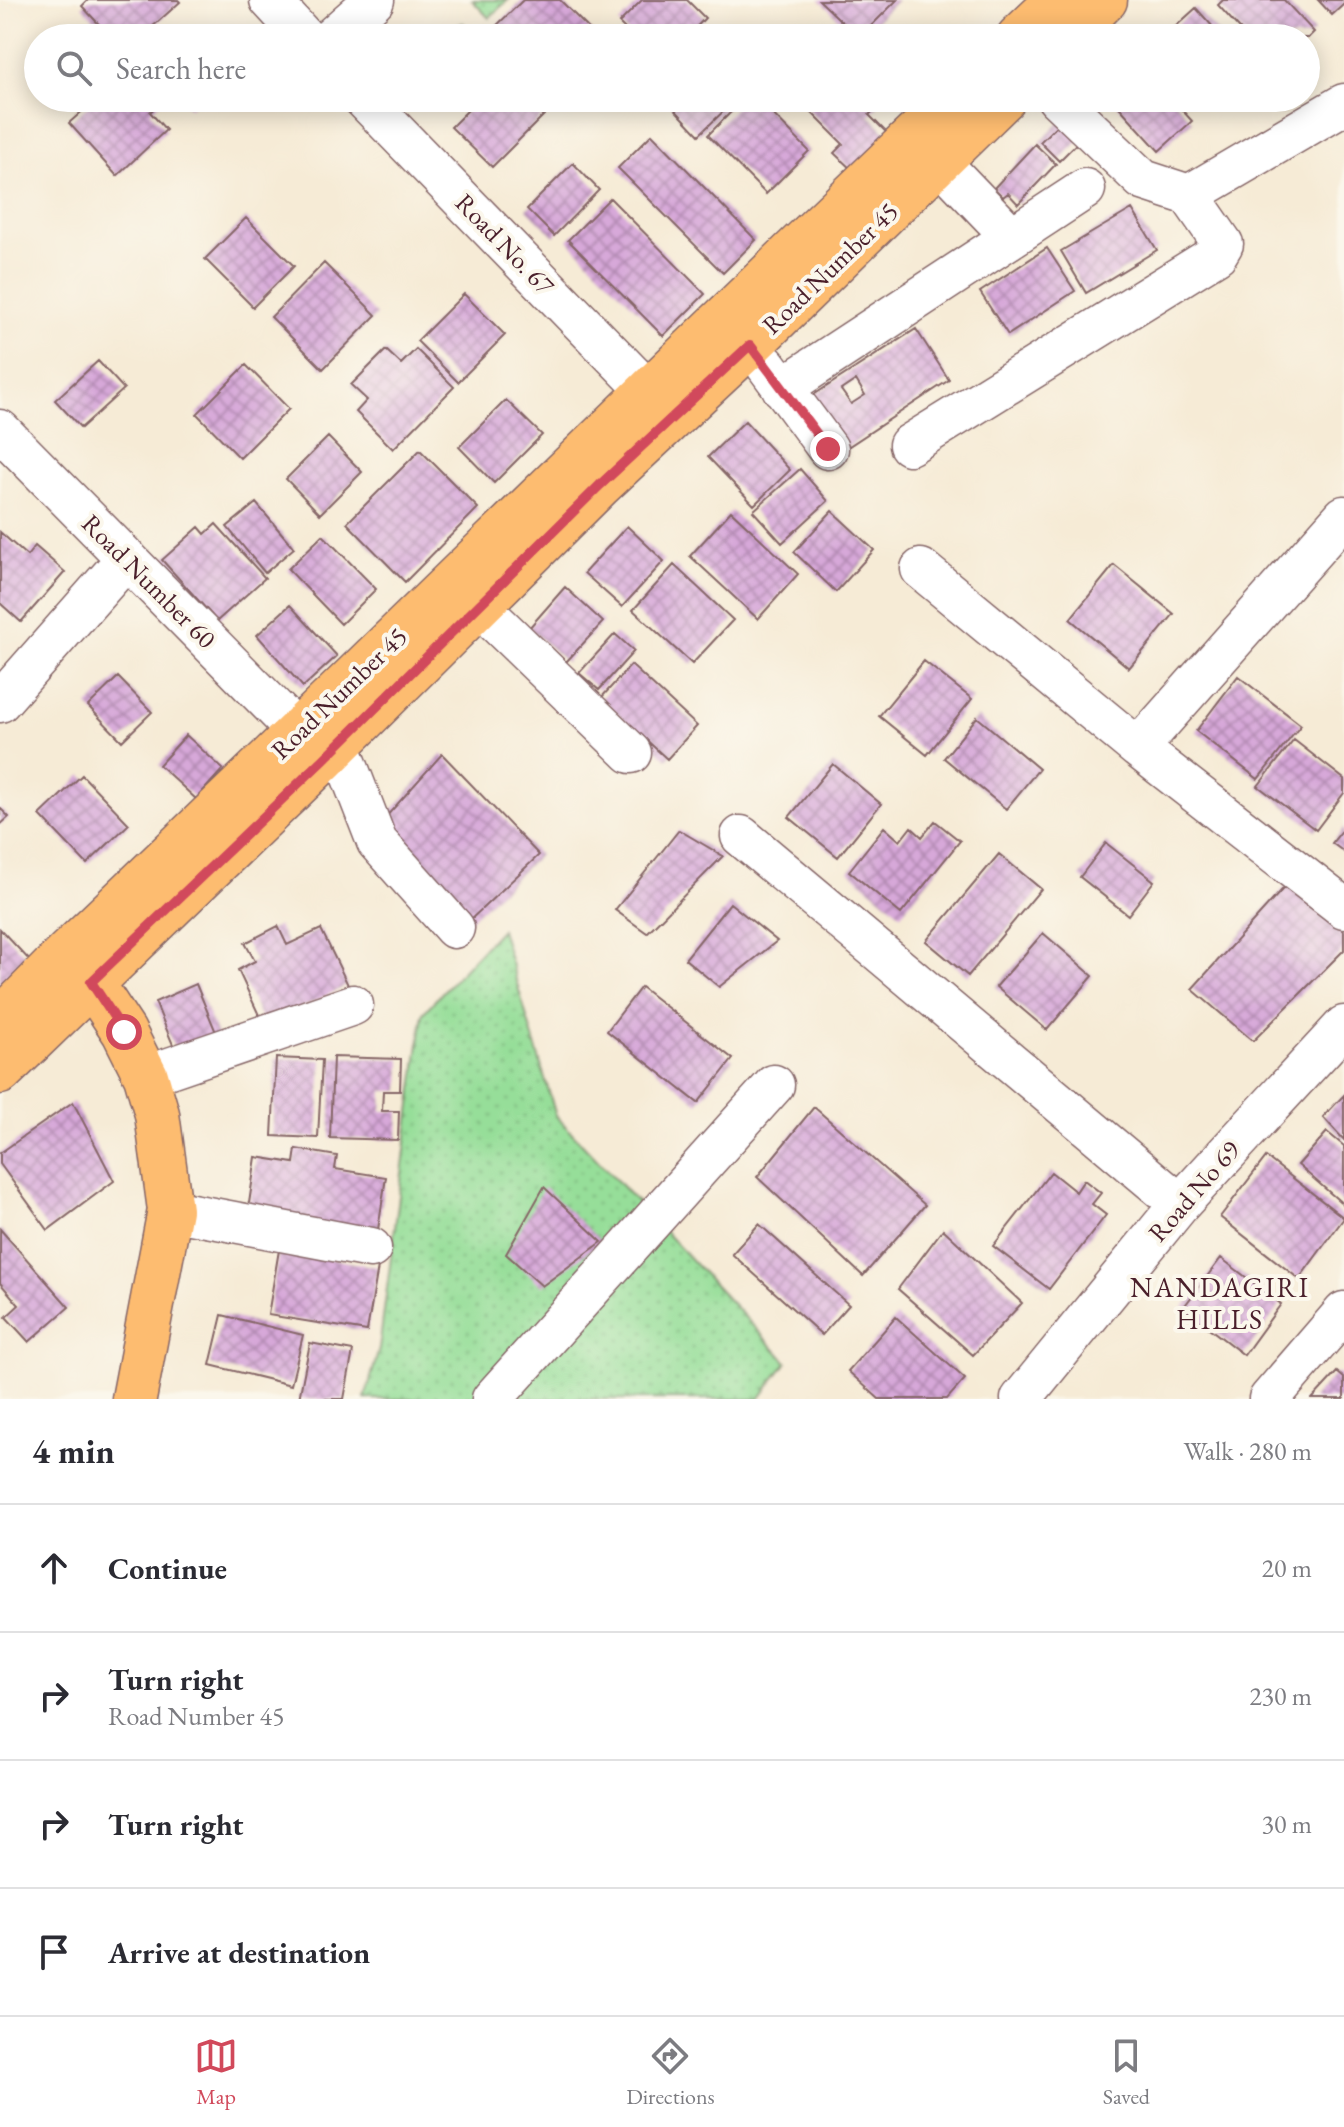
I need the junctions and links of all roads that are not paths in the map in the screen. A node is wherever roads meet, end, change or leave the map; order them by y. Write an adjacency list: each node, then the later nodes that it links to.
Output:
1 (270, 0): 5 (street)
2 (374, 0): 6 (street)
3 (1058, 0): 7 (main road)
4 (1105, 0): 8 (main road)
5 (292, 24)
6 (347, 24)
7 (1033, 24)
8 (1080, 24)
9 (1344, 104): 16 (street)
10 (377, 112): 20 (street, Road No. 67)
11 (940, 112): 20 (main road, Road Number 45)
12 (990, 112): 14 (main road, Road Number 45)
13 (1072, 112): 16 (street)
14 (939, 161): 17 (street); 18 (main road, Road Number 45)
15 (1085, 189): 17 (street)
16 (1189, 195): 22 (street)
17 (1012, 237): 19 (street)
18 (750, 345): 19 (street); 27 (main road, Road Number 45)
19 (782, 388): 23 (street)
20 (647, 390): 29 (main road, Road Number 45)
21 (0, 430): 25 (street, Road Number 60)
22 (909, 445)
23 (828, 449)
24 (1344, 516): 30 (street)
25 (127, 558): 28 (street); 29 (street, Road Number 60)
26 (921, 569): 30 (street)
27 (479, 606): 29 (main road, Road Number 45); 31 (street)
28 (0, 702)
29 (319, 738): 34 (street); 35 (main road, Road Number 45); 37 (main road, Road Number 45)
30 (1138, 748): 33 (street)
31 (631, 753)
32 (741, 836): 42 (street)
33 (1344, 908)
34 (454, 928)
35 (91, 982): 39 (main road, Road Number 45); 40 (main road)
36 (353, 1005): 40 (street)
37 (0, 1021)
38 (1344, 1026): 42 (street, Road No 69)
39 (0, 1072)
40 (146, 1076): 43 (main road)
41 (774, 1085): 47 (street)
42 (1180, 1204): 48 (street, Road No 69)
43 (170, 1210): 44 (street); 46 (main road)
44 (371, 1248)
45 (1344, 1312): 49 (street)
46 (134, 1399)
47 (492, 1399)
48 (1021, 1399)
49 (1269, 1399)

